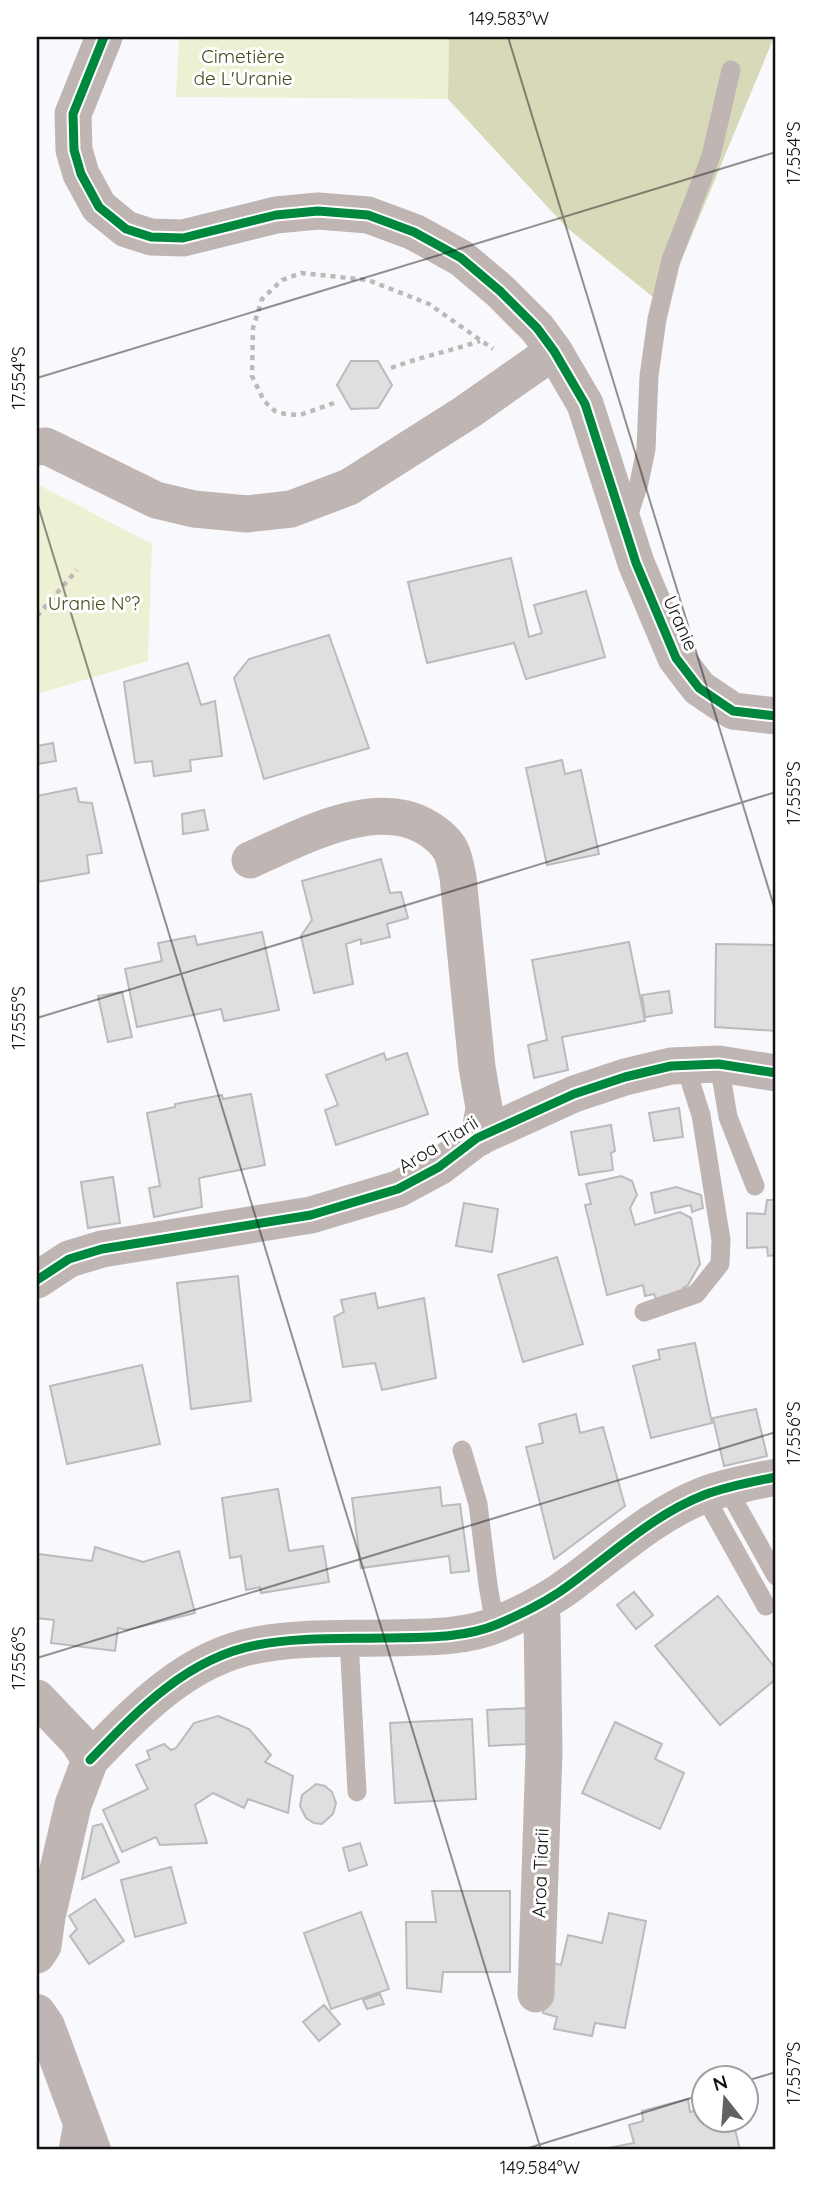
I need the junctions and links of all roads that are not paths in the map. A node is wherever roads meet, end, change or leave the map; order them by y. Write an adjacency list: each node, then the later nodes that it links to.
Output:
1 (104, 37): 3 (street, Uranie)
2 (731, 70): 5 (lane)
3 (554, 351): 4 (street); 5 (street, Uranie)
4 (37, 447)
5 (624, 527): 6 (street, Uranie)
6 (776, 716)
7 (250, 860): 10 (street)
8 (702, 1065): 9 (street, Aroa Tiarii); 10 (street, Aroa Tiarii); 11 (lane); 13 (lane)
9 (776, 1073)
10 (478, 1138): 12 (street, Aroa Tiarii)
11 (755, 1186)
12 (37, 1280)
13 (643, 1312)
14 (462, 1450): 20 (lane)
15 (776, 1478): 16 (street)
16 (715, 1492): 17 (lane); 18 (street); 19 (lane)
17 (776, 1576)
18 (536, 1606): 20 (street); 26 (street, Aroa Tiarii)
19 (766, 1606)
20 (495, 1625): 21 (street)
21 (349, 1639): 23 (street); 24 (lane)
22 (37, 1698): 23 (street)
23 (90, 1760): 25 (street)
24 (357, 1792)
25 (37, 1955)
26 (536, 1994)
27 (38, 2016): 28 (main road)
28 (76, 2106): 29 (lane); 30 (main road)
29 (68, 2150)
30 (92, 2150)

